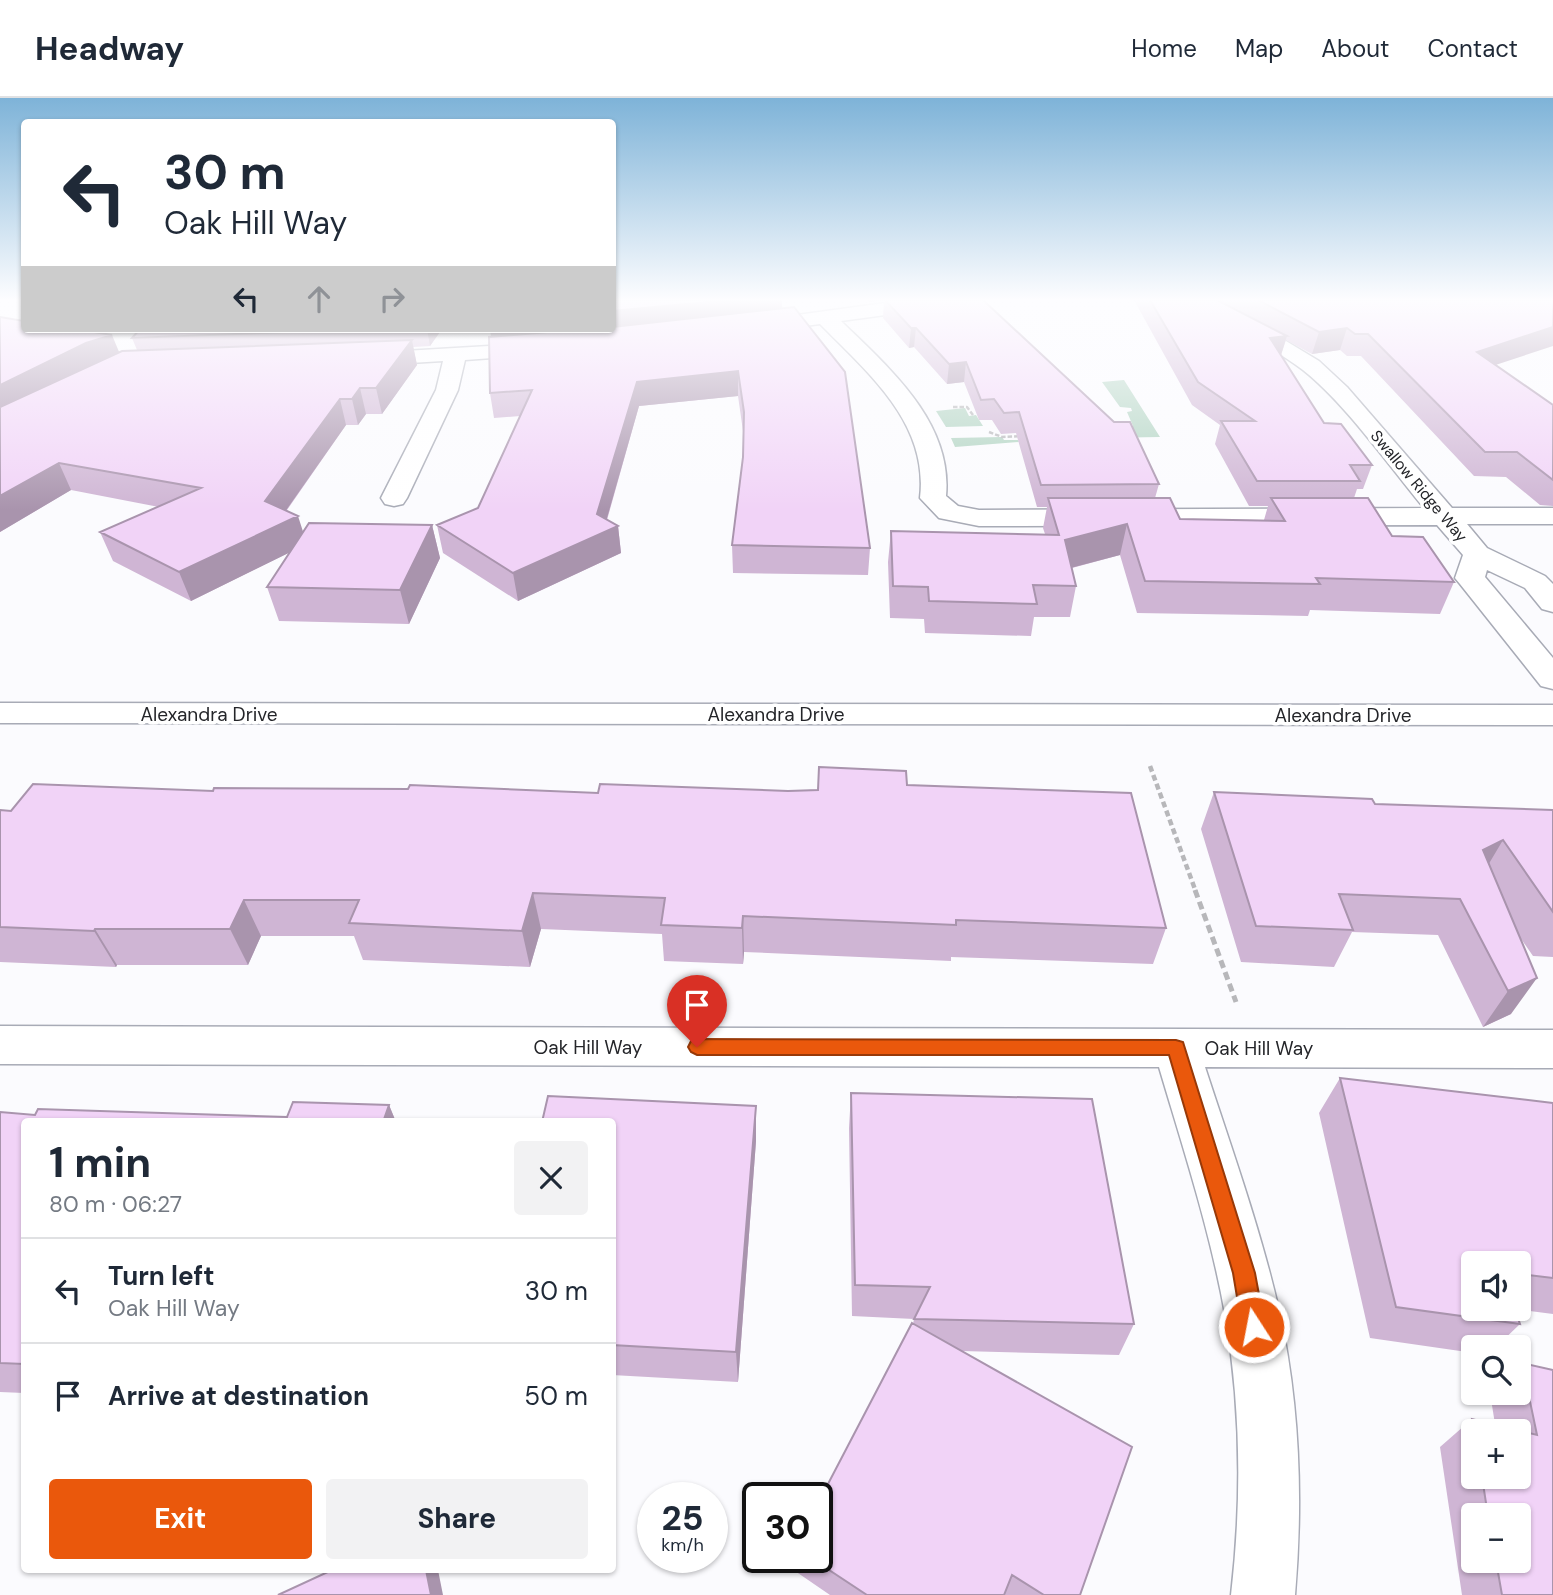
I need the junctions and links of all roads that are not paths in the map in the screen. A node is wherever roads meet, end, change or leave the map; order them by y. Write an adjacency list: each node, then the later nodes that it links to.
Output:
1 (452, 370): 4 (street)
2 (877, 370): 6 (street)
3 (1314, 370): 6 (street, Swallow Ridge Way)
4 (394, 498)
5 (1553, 516): 6 (street)
6 (1445, 517): 7 (street, Swallow Ridge Way)
7 (1477, 554): 8 (street, Swallow Ridge Way); 9 (street, Swallow Ridge Way)
8 (1553, 603)
9 (1511, 627): 10 (street); 11 (street, Swallow Ridge Way)
10 (1553, 627)
11 (1553, 679)
12 (0, 713): 13 (street, Alexandra Drive)
13 (1553, 715)
14 (0, 1045): 15 (street, Oak Hill Way)
15 (1176, 1048): 16 (street, Oak Hill Way); 17 (street)
16 (1553, 1049)
17 (1263, 1595)

